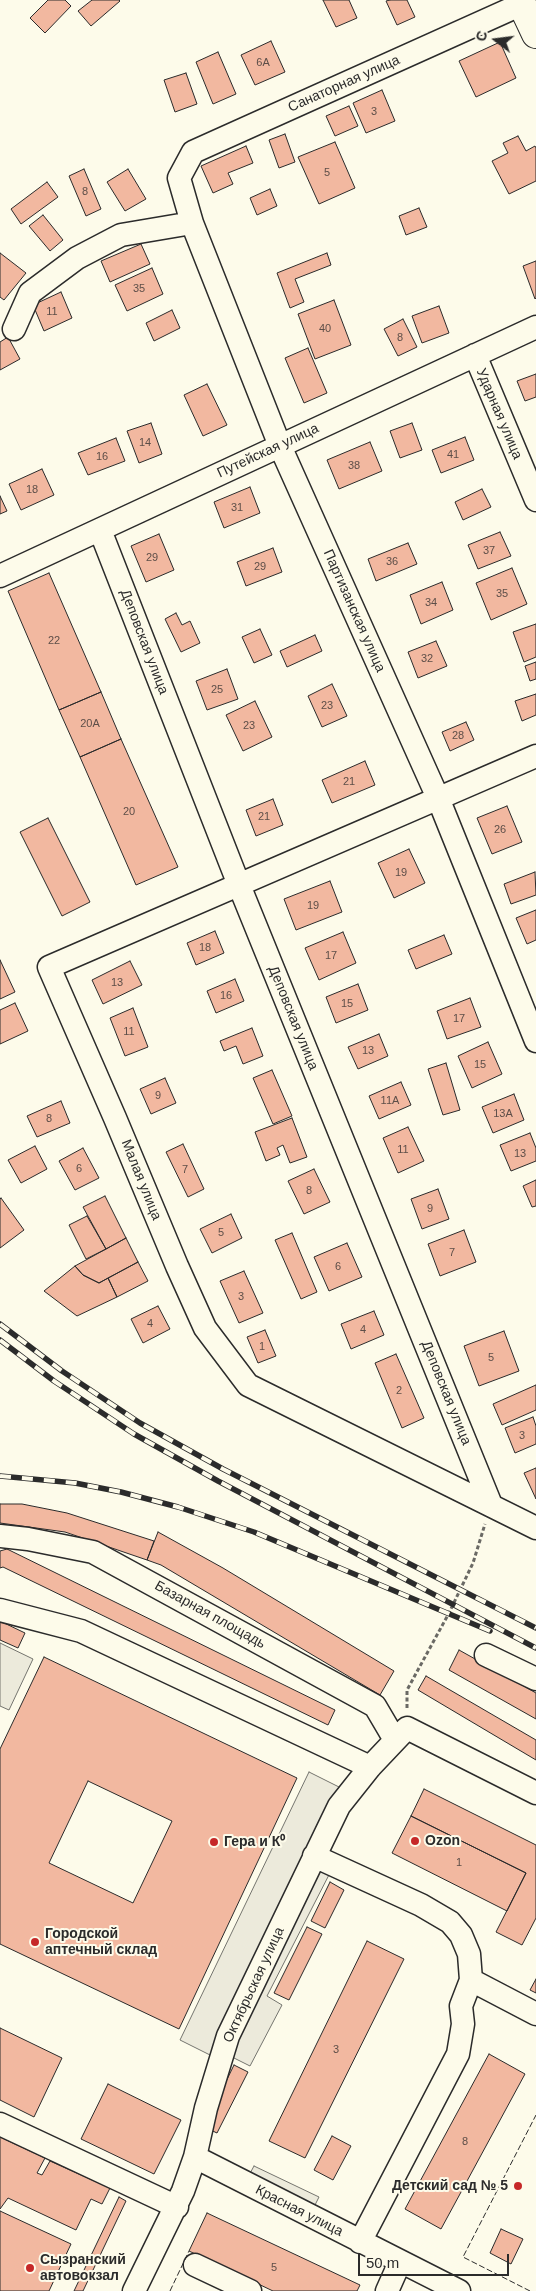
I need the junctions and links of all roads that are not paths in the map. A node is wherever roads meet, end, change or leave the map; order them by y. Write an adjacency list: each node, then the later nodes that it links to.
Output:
1 (521, 2): 2 (main road); 3 (street, Санаторная улица)
2 (536, 34)
3 (179, 178): 4 (street, Партизанская улица)
4 (192, 223): 6 (street); 8 (street, Партизанская улица)
5 (536, 327): 7 (street, Путейская улица)
6 (14, 329)
7 (475, 355): 8 (street, Путейская улица); 9 (street, Ударная улица)
8 (280, 446): 10 (street, Путейская улица); 13 (street, Партизанская улица)
9 (536, 500)
10 (100, 530): 11 (street, Путейская улица); 14 (street, Деповская улица)
11 (0, 576)
12 (536, 756): 13 (street)
13 (438, 798): 14 (street); 15 (street, Партизанская улица)
14 (239, 885): 16 (street, Деповская улица); 16 (street, Малая улица)
15 (536, 1041)
16 (491, 1504): 17 (street)
17 (536, 1528)
18 (0, 1536): 22 (street, Базарная площадь)
19 (0, 1610): 23 (street)
20 (486, 1655): 21 (street)
21 (536, 1679)
22 (394, 1740): 23 (street, Октябрьская улица); 24 (street, Октябрьская улица)
23 (370, 1767): 25 (street, Октябрьская улица)
24 (536, 1792)
25 (314, 1856): 26 (street); 29 (street, Октябрьская улица)
26 (471, 1980): 27 (street); 31 (street)
27 (536, 2014)
28 (0, 2124): 30 (street)
29 (195, 2157): 30 (street, Октябрьская улица); 31 (street, Красная улица)
30 (177, 2207): 34 (street, Октябрьская улица)
31 (360, 2242): 32 (street, Красная улица)
32 (400, 2262): 36 (street); 37 (street, Красная улица)
33 (195, 2265): 35 (street)
34 (134, 2291)
35 (250, 2291)
36 (387, 2291)
37 (458, 2291)

